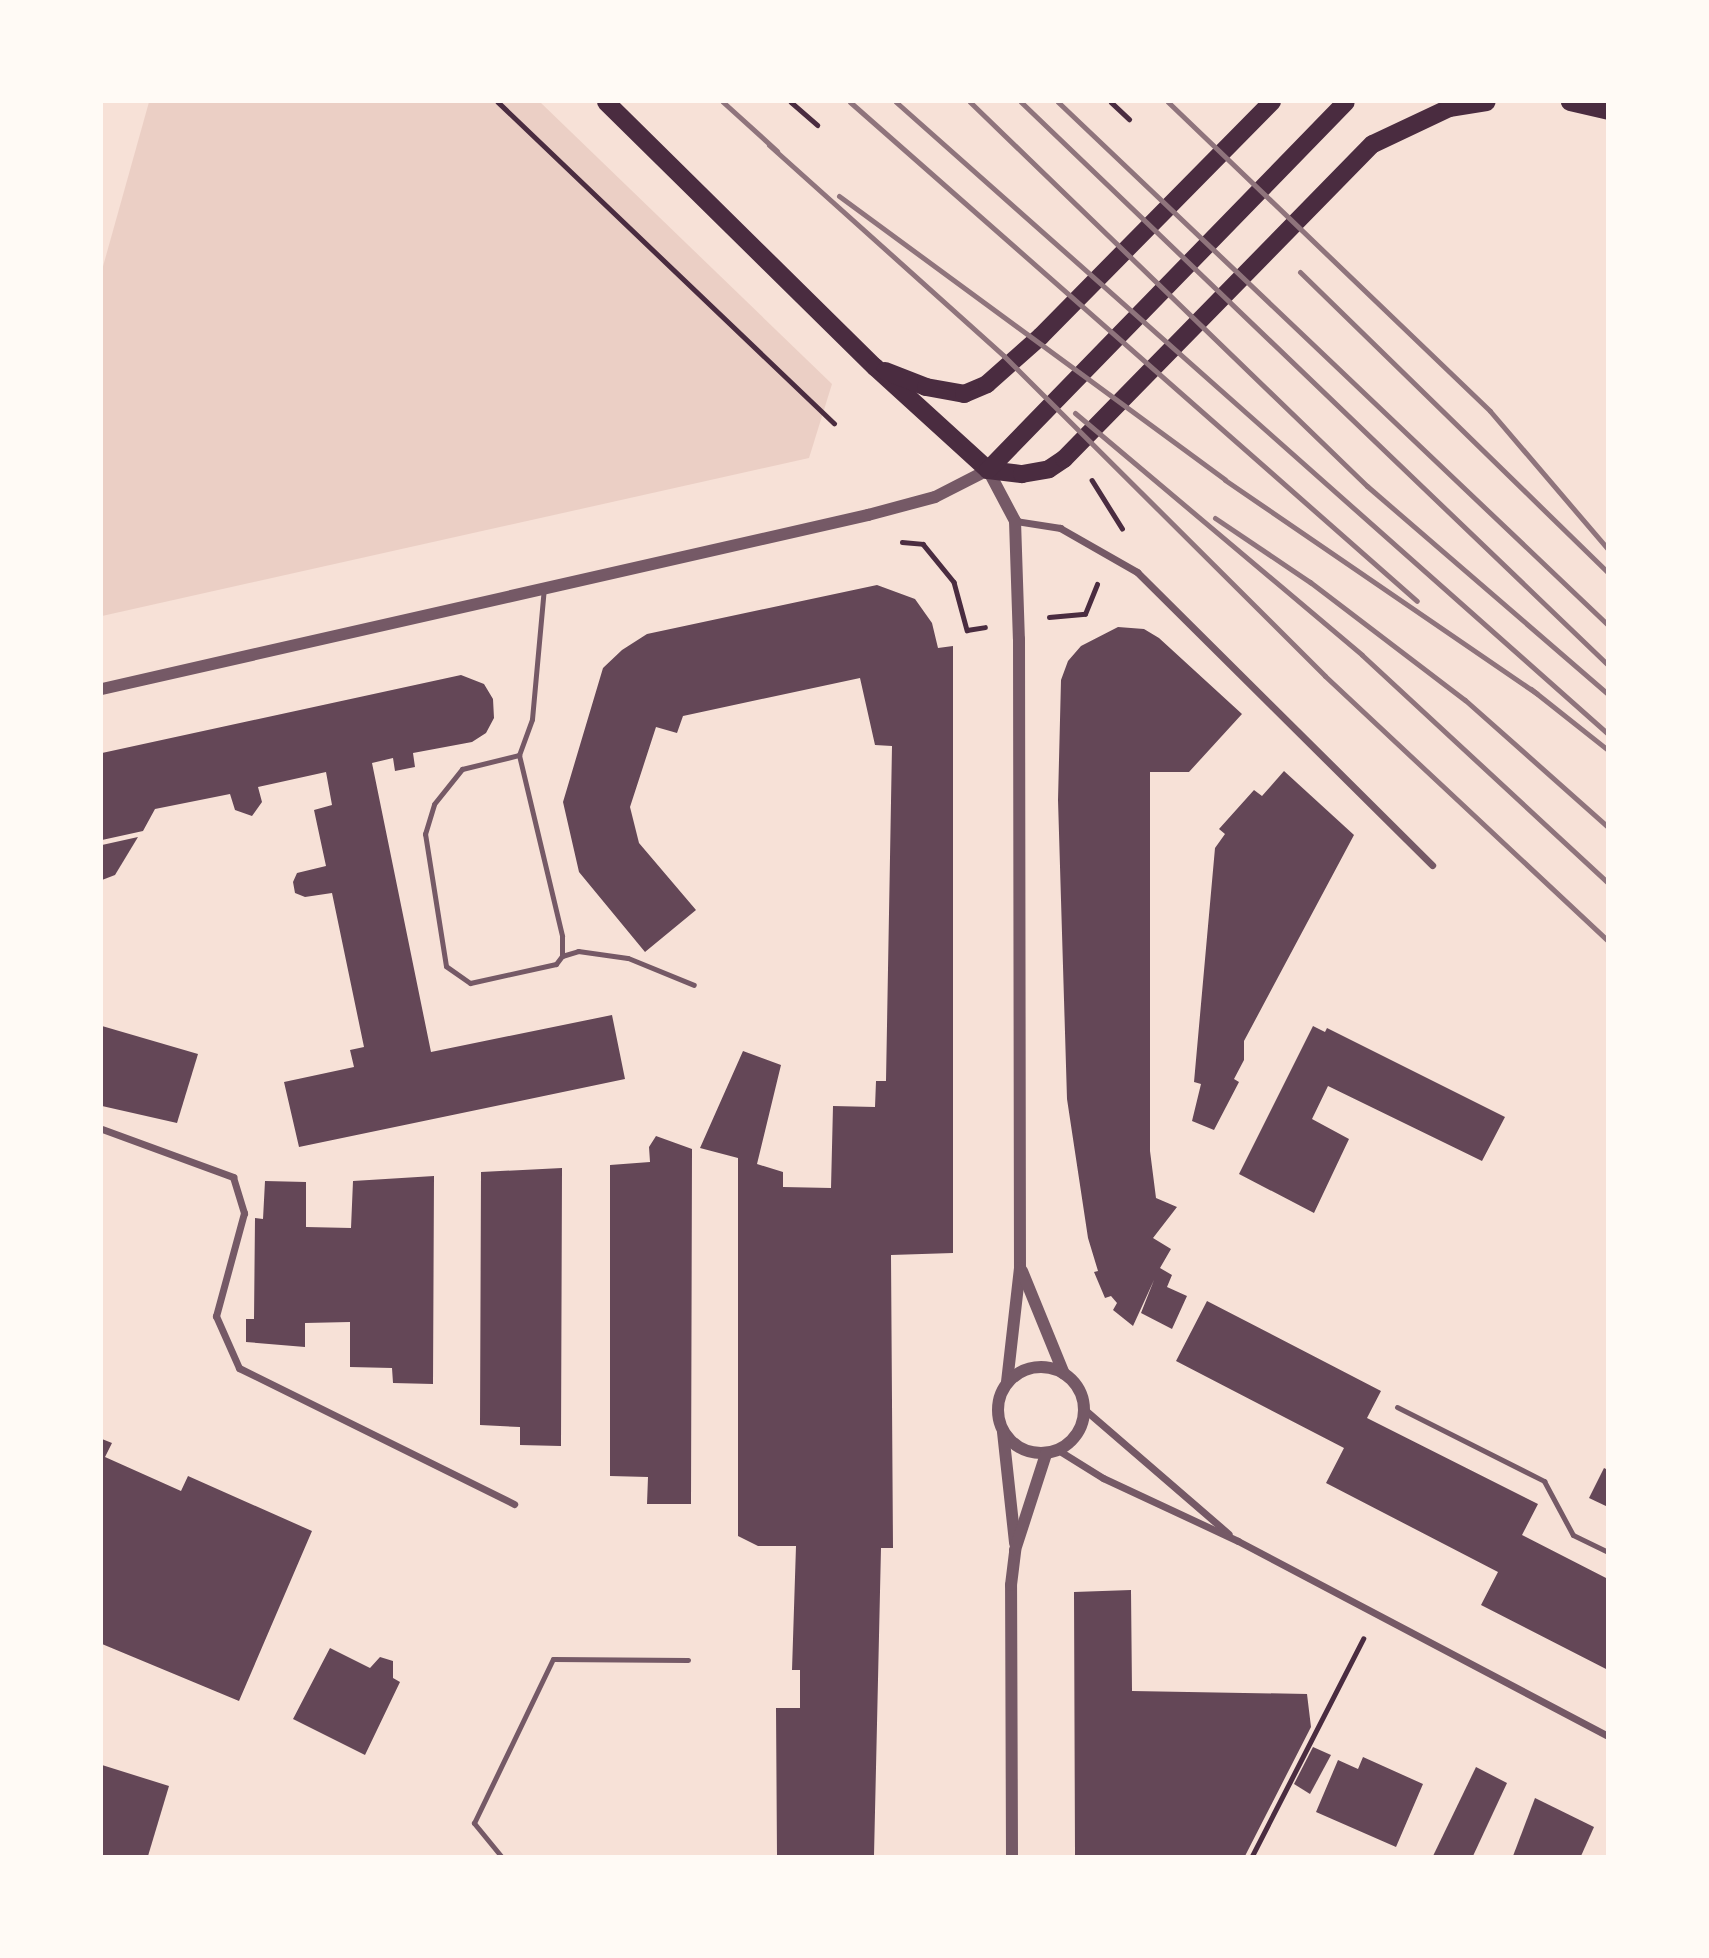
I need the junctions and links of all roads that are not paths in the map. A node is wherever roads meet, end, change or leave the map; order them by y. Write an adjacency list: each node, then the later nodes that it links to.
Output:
1 (606, 102): 7 (main road)
2 (1272, 102): 7 (main road)
3 (1346, 102): 8 (main road)
4 (1487, 102): 8 (main road)
5 (1570, 102): 6 (main road)
6 (1608, 111)
7 (875, 368): 8 (main road)
8 (988, 470): 9 (street); 10 (street)
9 (1015, 521): 13 (street); 17 (street)
10 (544, 589): 11 (street); 12 (lane)
11 (102, 689)
12 (519, 755): 14 (lane); 14 (lane)
13 (1432, 865)
14 (562, 956): 15 (lane)
15 (694, 985)
16 (102, 1129): 24 (street)
17 (1020, 1268): 18 (street); 19 (street)
18 (1064, 1374): 19 (street); 21 (street)
19 (1007, 1382): 22 (street)
20 (1397, 1407): 27 (lane)
21 (1084, 1409): 23 (street); 25 (street)
22 (1002, 1431): 23 (street); 26 (street)
23 (1052, 1452): 25 (street); 26 (street)
24 (514, 1504)
25 (1238, 1541): 29 (street)
26 (1016, 1550): 31 (street)
27 (1608, 1552)
28 (688, 1660): 30 (lane)
29 (1608, 1735)
30 (500, 1857)
31 (1012, 1857)

